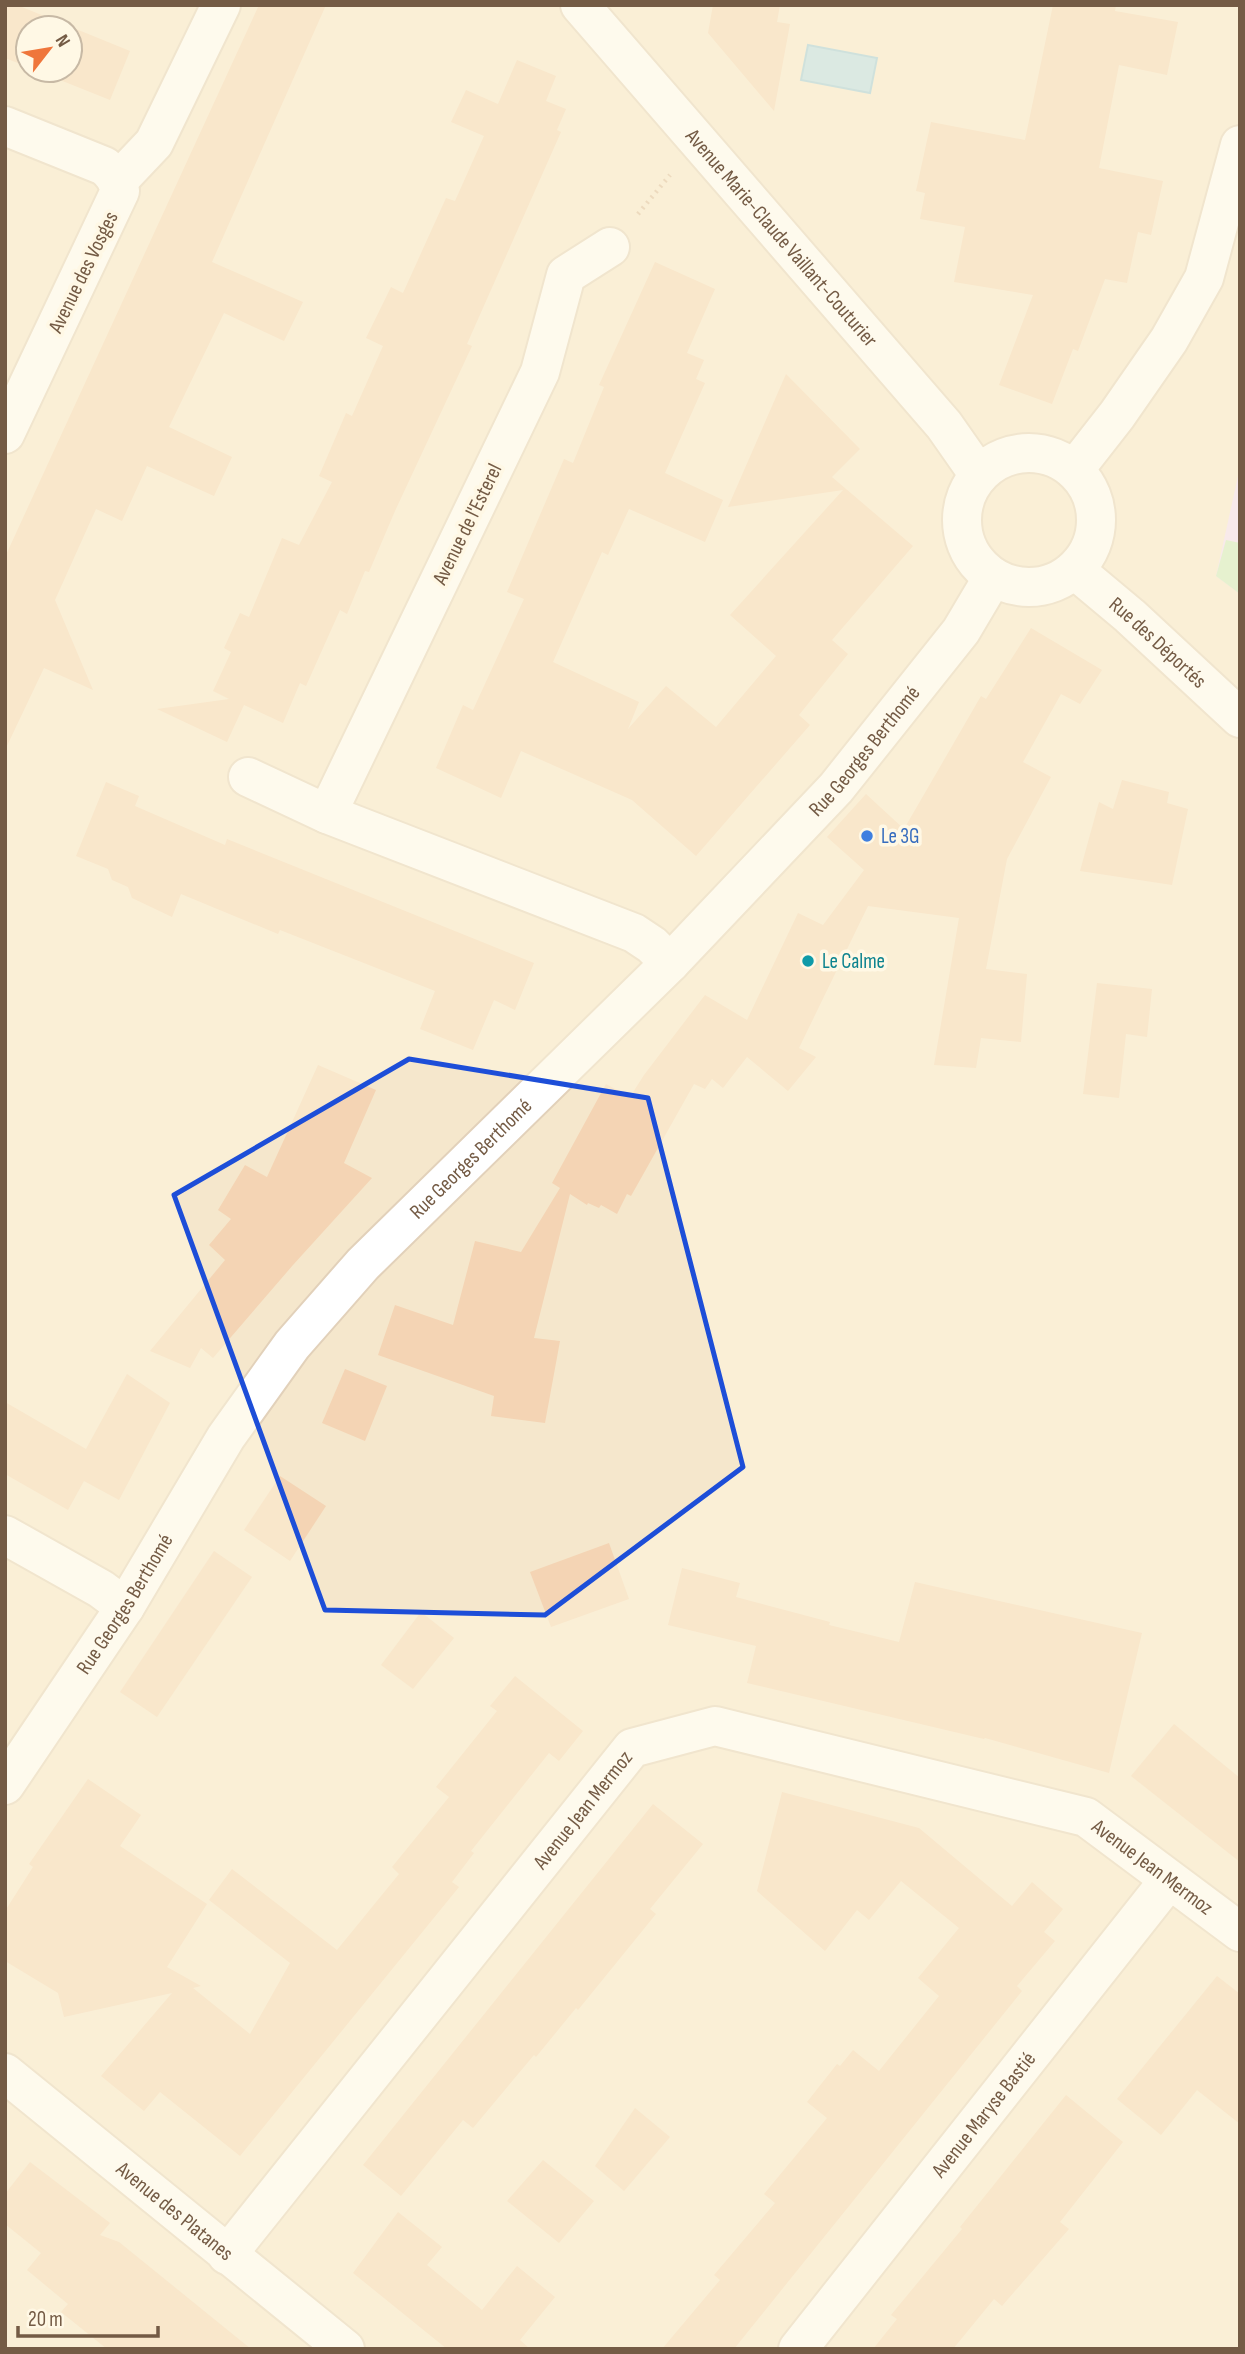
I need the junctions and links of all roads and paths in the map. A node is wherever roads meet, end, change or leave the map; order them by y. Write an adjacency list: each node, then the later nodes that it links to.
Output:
1 (221, 5): 6 (street, Avenue des Vosges)
2 (580, 5): 10 (street, Avenue Marie-Claude Vaillant-Couturier)
3 (5, 126): 6 (street)
4 (1240, 145): 9 (street)
5 (677, 166): 7 (path)
6 (118, 181): 8 (street, Avenue des Vosges)
7 (610, 247): 15 (street, Avenue de l'Esterel)
8 (5, 434)
9 (1074, 470): 10 (street); 11 (street)
10 (979, 475): 12 (street)
11 (1075, 570): 12 (street); 13 (street, Rue des Déportés)
12 (992, 577): 16 (street, Rue Georges Berthomé)
13 (1240, 718)
14 (248, 777): 15 (street)
15 (327, 814): 16 (street)
16 (670, 963): 18 (street, Rue Georges Berthomé)
17 (5, 1535): 18 (street)
18 (125, 1607): 19 (street, Rue Georges Berthomé)
19 (5, 1784)
20 (1169, 1880): 21 (street, Avenue Jean Mermoz); 23 (street, Avenue Jean Mermoz); 25 (street, Avenue Maryse Bastié)
21 (1240, 1932)
22 (5, 2073): 23 (street, Avenue des Platanes)
23 (227, 2255): 24 (street, Avenue des Platanes)
24 (345, 2349)
25 (798, 2349)

